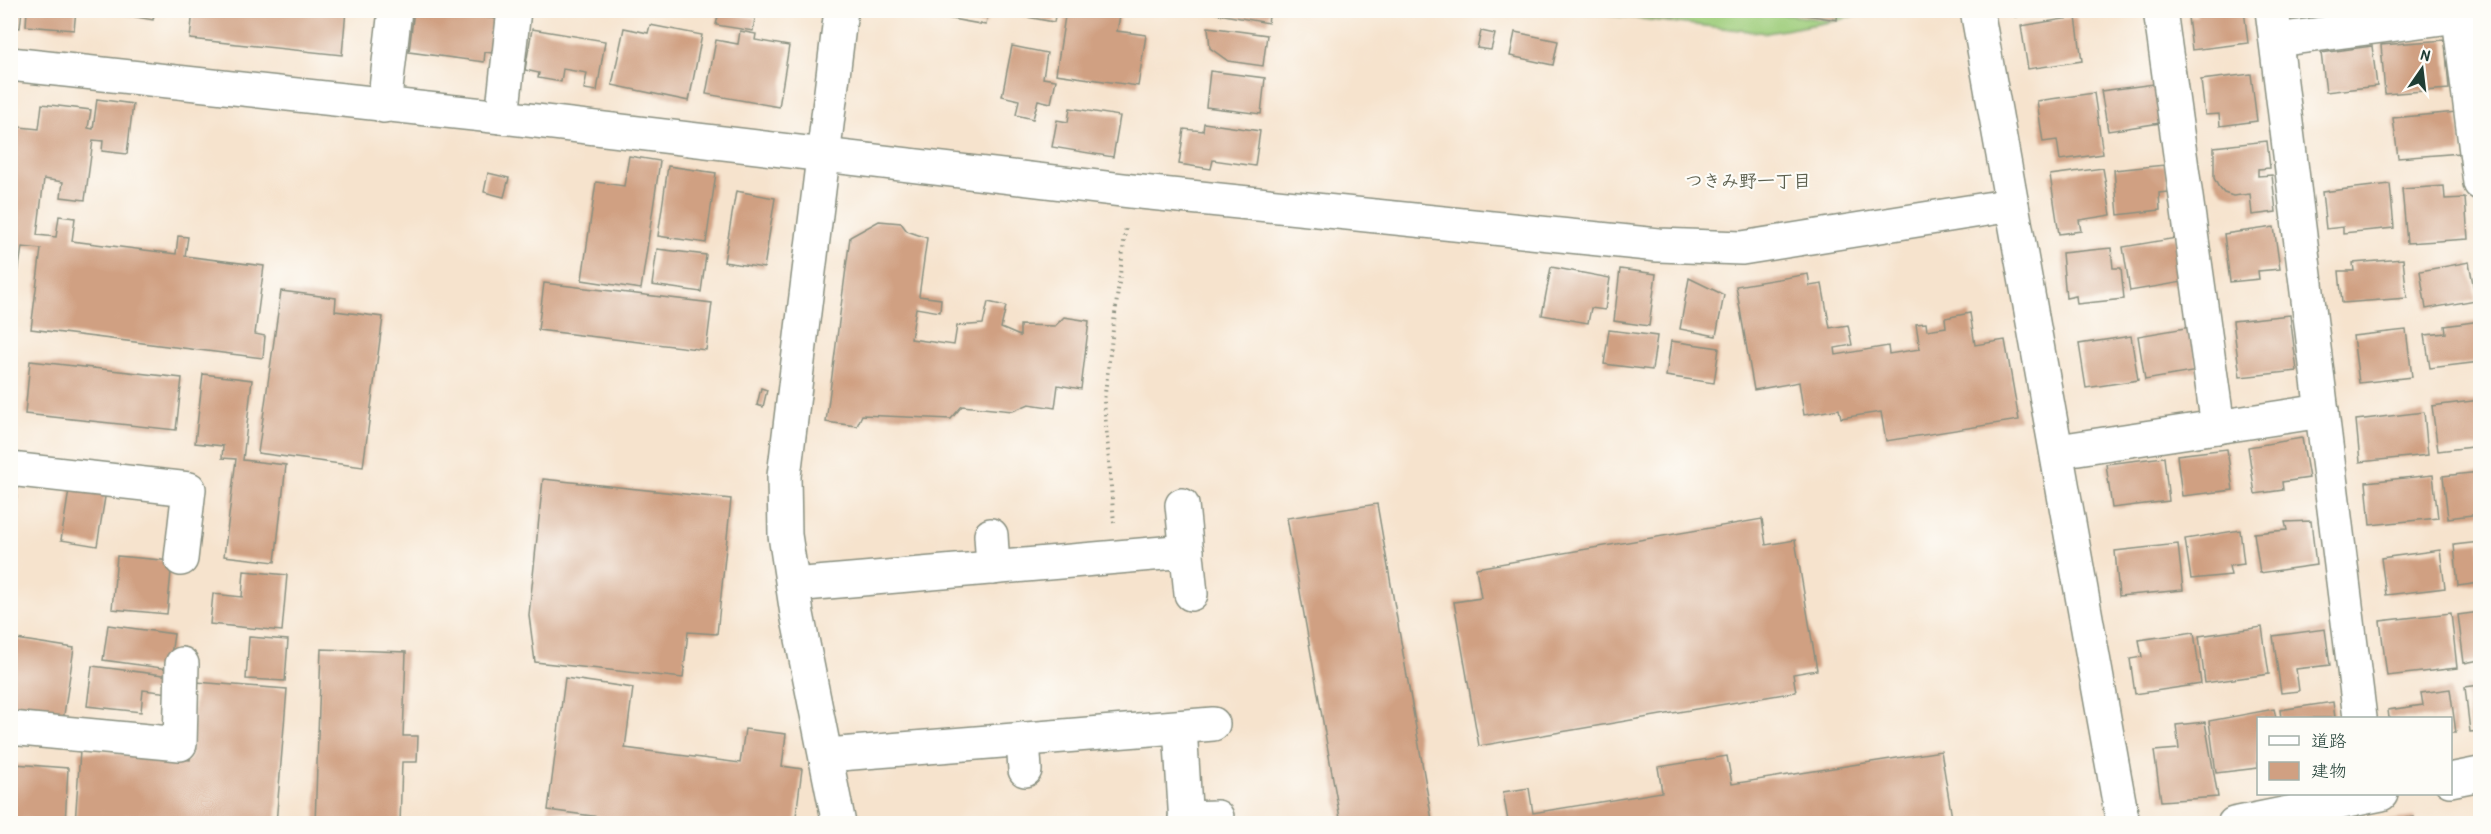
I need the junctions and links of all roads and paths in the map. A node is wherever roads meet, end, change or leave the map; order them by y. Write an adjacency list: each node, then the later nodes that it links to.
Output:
1 (395, 10): 9 (street)
2 (514, 10): 10 (street)
3 (841, 10): 11 (street)
4 (1977, 10): 14 (street)
5 (2160, 10): 16 (street)
6 (2458, 13): 7 (street); 12 (street)
7 (2274, 25): 15 (street)
8 (10, 64): 9 (street)
9 (384, 106): 10 (street)
10 (502, 117): 11 (street)
11 (823, 155): 13 (street); 25 (street)
12 (2481, 183)
13 (1131, 190): 14 (street); 22 (path)
14 (2012, 205): 17 (street)
15 (2322, 411): 16 (street); 28 (street)
16 (2217, 427): 17 (street)
17 (2058, 451): 38 (street)
18 (10, 469): 23 (street)
19 (1182, 505): 21 (street)
20 (991, 535): 24 (street)
21 (1186, 551): 22 (street); 26 (street)
22 (1116, 557): 24 (street)
23 (181, 560)
24 (993, 568): 25 (street)
25 (793, 585): 32 (street)
26 (1191, 594)
27 (182, 664): 31 (street)
28 (2360, 717)
29 (1213, 724): 30 (street)
30 (1180, 726): 32 (street); 36 (street)
31 (10, 728)
32 (827, 755): 37 (street)
33 (2481, 774): 34 (street)
34 (2452, 780)
35 (2369, 795): 39 (street)
36 (1196, 820)
37 (839, 824)
38 (2123, 824)
39 (2234, 824)

